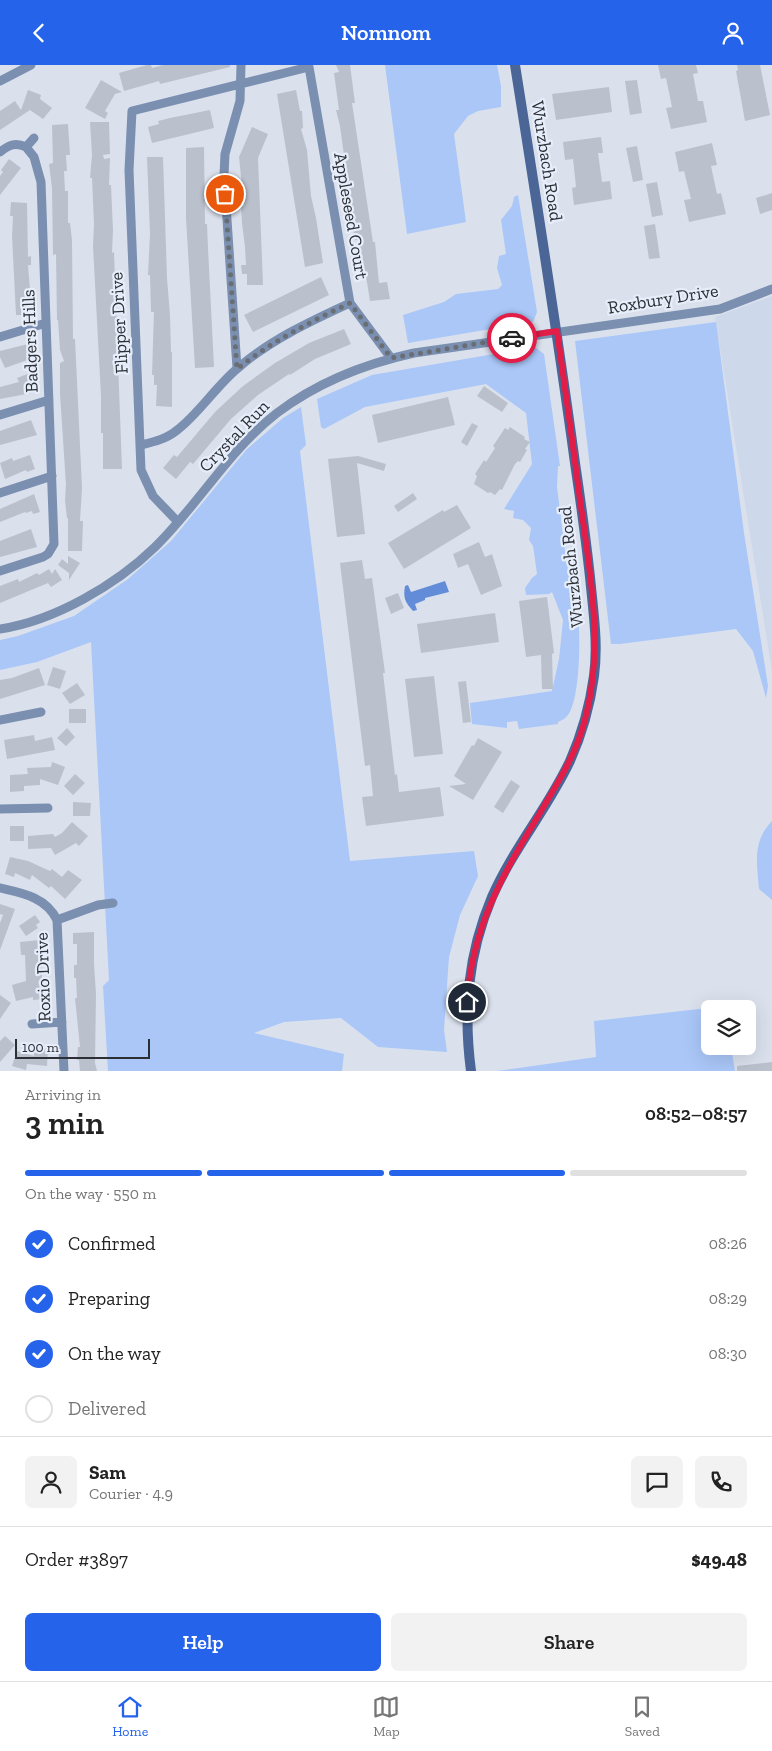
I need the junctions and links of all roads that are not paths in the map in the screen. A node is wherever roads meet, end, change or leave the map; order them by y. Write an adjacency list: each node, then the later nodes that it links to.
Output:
1 (31, 65): 4 (street)
2 (241, 65): 5 (street)
3 (515, 65): 12 (main road, Wurzbach Road)
4 (0, 81)
5 (242, 83): 10 (street, Appleseed Court); 15 (street); 18 (street, Flipper Drive)
6 (34, 138): 7 (street)
7 (26, 147): 8 (street); 11 (street, Badgers Hills)
8 (0, 152)
9 (772, 289): 12 (street, Roxbury Drive)
10 (350, 303): 14 (street, Appleseed Court); 15 (street)
11 (46, 323): 13 (street); 16 (street, Badgers Hills)
12 (557, 331): 14 (street, Crystal Run); 34 (main road, Wurzbach Road)
13 (0, 337)
14 (391, 358): 21 (street, Crystal Run)
15 (237, 369): 18 (street)
16 (49, 400): 17 (street); 19 (street, Badgers Hills)
17 (0, 415)
18 (141, 445): 21 (street, Flipper Drive)
19 (52, 477): 20 (street); 22 (street, Badgers Hills)
20 (0, 493)
21 (177, 521): 23 (street, Crystal Run)
22 (0, 571)
23 (0, 629)
24 (41, 712): 25 (street)
25 (0, 720)
26 (48, 808): 27 (street)
27 (0, 809)
28 (0, 888): 30 (street, Roxio Drive)
29 (113, 903): 30 (street)
30 (57, 920): 31 (street, Roxio Drive)
31 (62, 1022): 32 (street); 33 (street, Roxio Drive)
32 (32, 1024)
33 (64, 1071)
34 (471, 1071)

